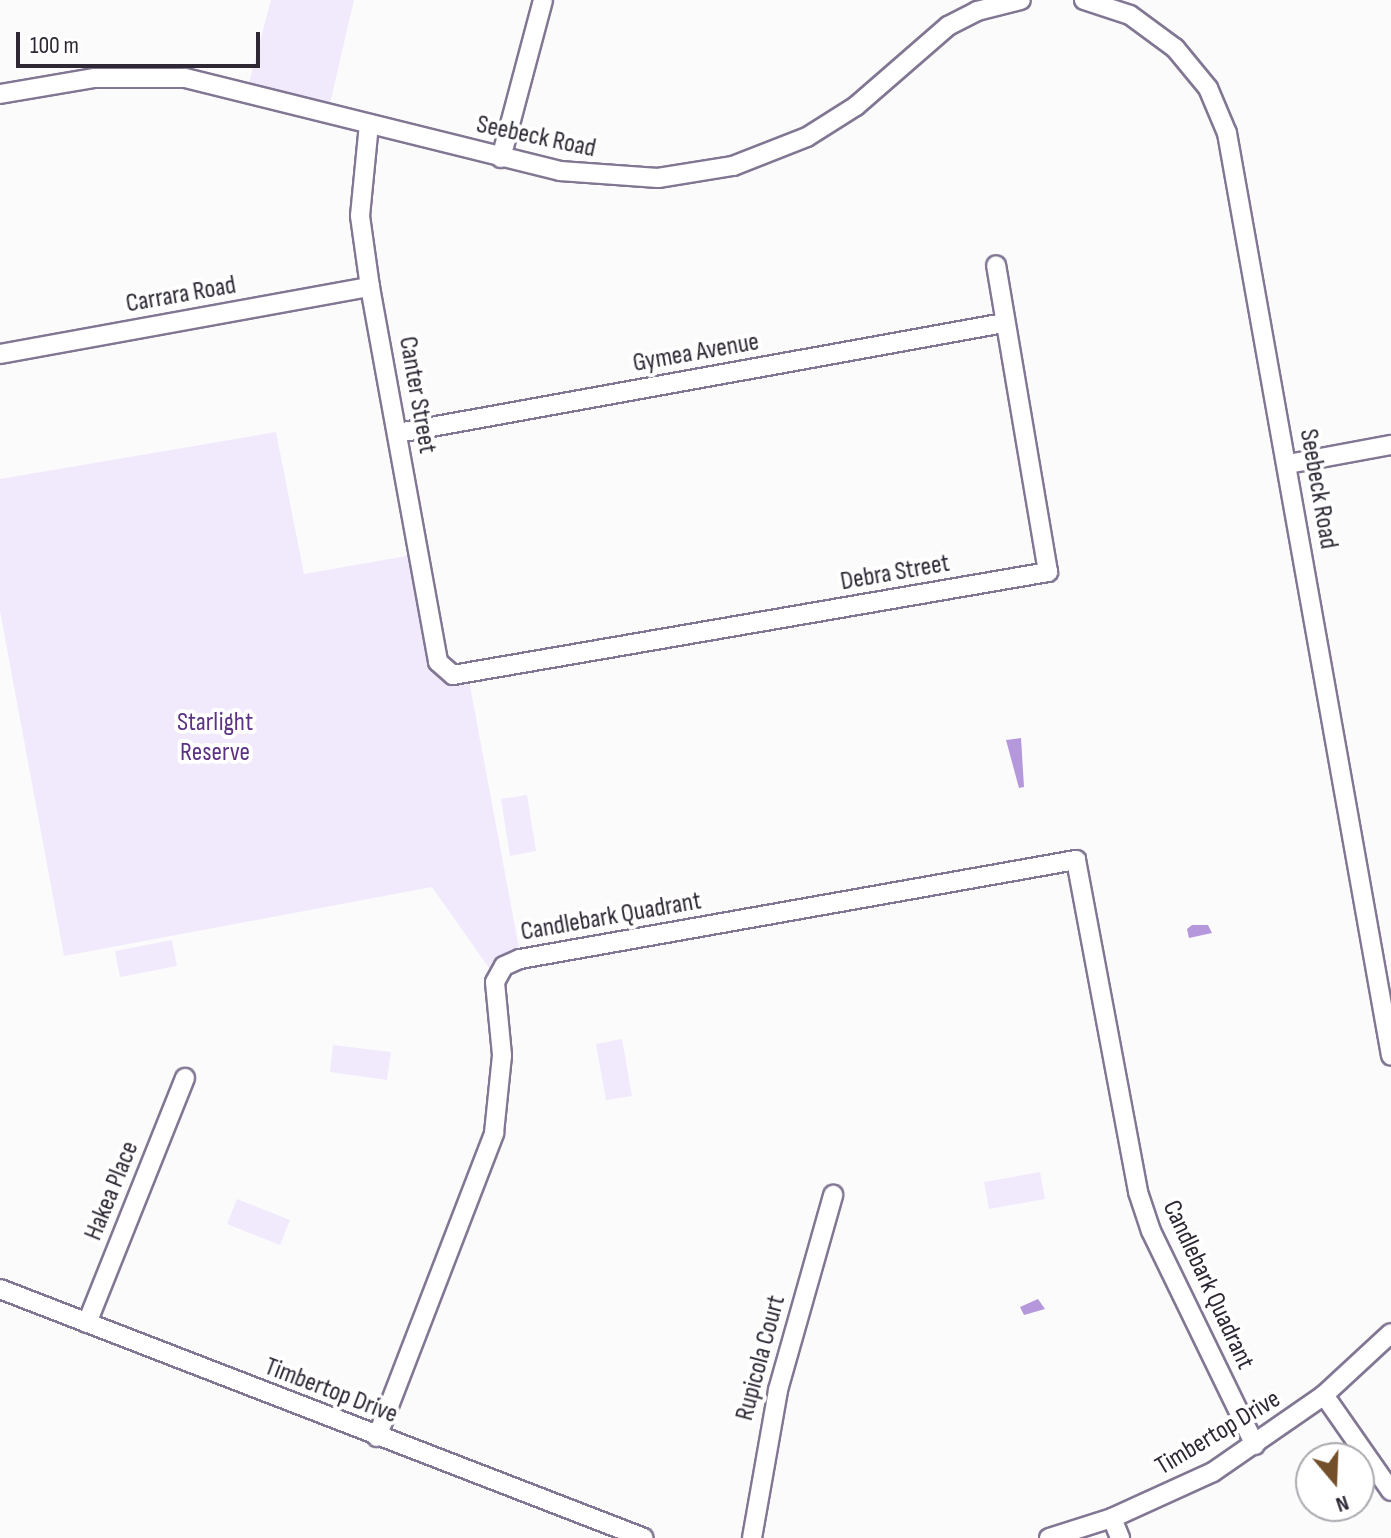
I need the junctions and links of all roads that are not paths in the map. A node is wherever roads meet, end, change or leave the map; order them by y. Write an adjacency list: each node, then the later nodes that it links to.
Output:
1 (543, 0): 6 (street)
2 (1021, 0): 6 (street, Seebeck Road)
3 (1084, 0): 13 (street, Seebeck Road)
4 (0, 94): 5 (street, Seebeck Road)
5 (369, 124): 6 (street, Seebeck Road); 8 (street, Canter Street)
6 (501, 158)
7 (996, 265): 9 (street, Debra Street)
8 (370, 287): 10 (street, Carrara Road); 11 (street, Canter Street)
9 (1004, 323): 11 (street, Gymea Avenue); 14 (street, Debra Street)
10 (0, 354)
11 (398, 433): 14 (street, Canter Street)
12 (1391, 445): 13 (street)
13 (1288, 464): 15 (street, Seebeck Road)
14 (445, 672)
15 (1391, 1056)
16 (185, 1078): 19 (street, Hakea Place)
17 (833, 1195): 27 (street, Rupicola Court)
18 (0, 1289): 19 (street, Timbertop Drive)
19 (87, 1323): 22 (street, Timbertop Drive)
20 (1391, 1333): 21 (street, Timbertop Drive)
21 (1324, 1395): 23 (street, Timbertop Drive); 24 (street)
22 (377, 1437): 23 (street, Candlebark Quadrant); 26 (street, Timbertop Drive)
23 (1255, 1445): 25 (street, Timbertop Drive)
24 (1391, 1491)
25 (1112, 1518): 28 (street, Timbertop Drive); 29 (street)
26 (644, 1538)
27 (752, 1538)
28 (1049, 1538)
29 (1120, 1538)

